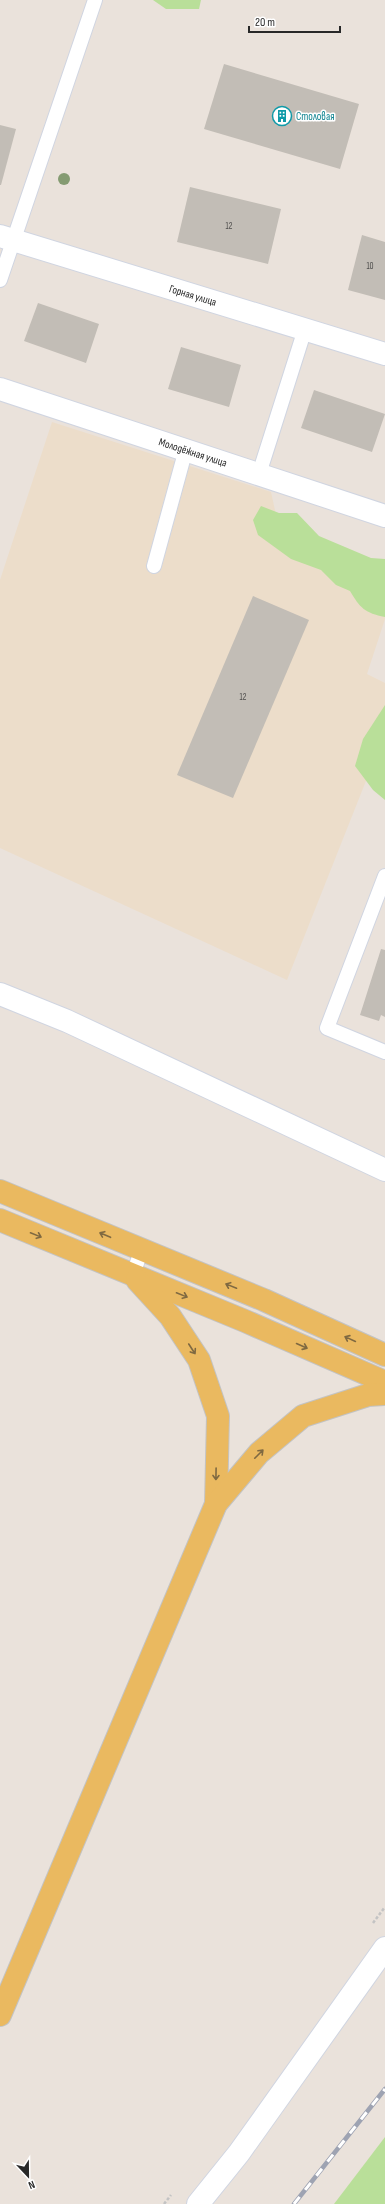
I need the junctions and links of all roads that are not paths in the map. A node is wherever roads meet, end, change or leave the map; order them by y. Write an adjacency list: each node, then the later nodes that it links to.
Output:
1 (95, 0): 2 (lane)
2 (7, 238): 3 (lane); 4 (street, Горная улица)
3 (0, 280)
4 (305, 329): 5 (street, Горная улица); 8 (lane)
5 (385, 354)
6 (0, 389): 7 (street, Молодёжная улица)
7 (186, 449): 8 (street, Молодёжная улица); 10 (lane)
8 (259, 474): 9 (street, Молодёжная улица)
9 (385, 516)
10 (154, 566)
11 (385, 876): 13 (lane)
12 (0, 994): 14 (street)
13 (385, 1052)
14 (385, 1170)
15 (0, 1191): 17 (main road, one-way to 15)
16 (0, 1220): 18 (main road, one-way to 18)
17 (141, 1251): 18 (lane); 19 (main road, one-way to 17)
18 (133, 1275): 20 (main road, one-way to 20); 22 (main road, one-way to 22)
19 (385, 1355)
20 (385, 1382)
21 (385, 1394): 22 (main road, one-way to 21)
22 (216, 1504): 24 (main road)
23 (385, 1948): 25 (street)
24 (0, 2015)
25 (198, 2204)

